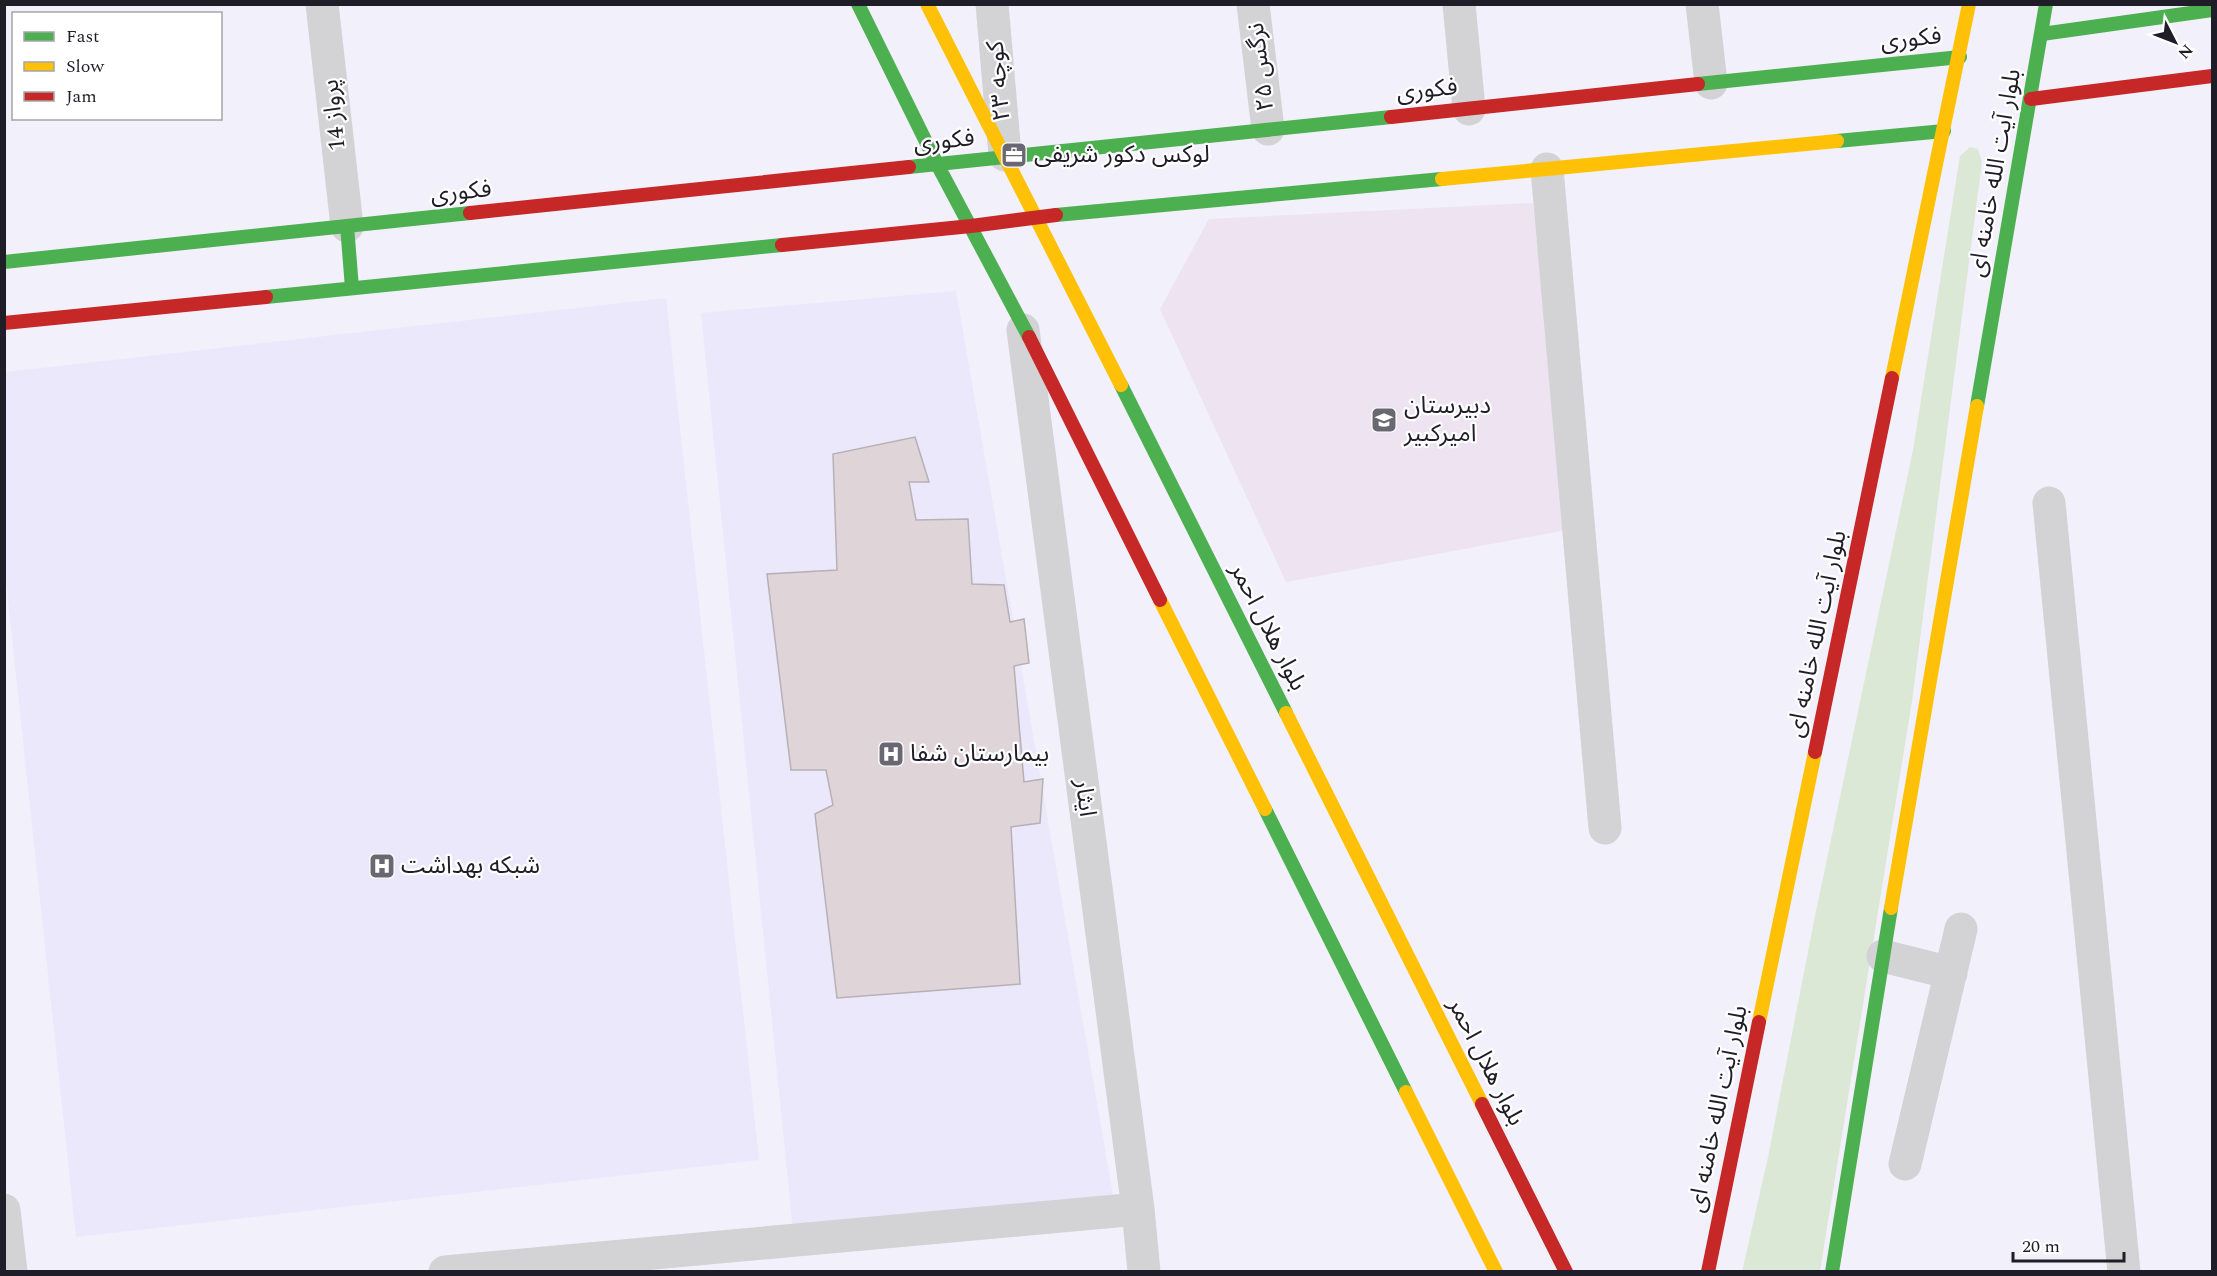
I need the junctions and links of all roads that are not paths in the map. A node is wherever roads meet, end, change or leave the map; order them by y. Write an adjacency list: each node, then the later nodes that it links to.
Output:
1 (321, 4): 23 (street, پرواز 14)
2 (858, 4): 20 (street)
3 (927, 4): 19 (street, بلوار هلال احمر)
4 (992, 4): 19 (street, کوچه ۲۳)
5 (1253, 4): 17 (street, نرگس ۲۵)
6 (1459, 4): 16 (street)
7 (1702, 4): 14 (street)
8 (1969, 4): 12 (street, بلوار آیت الله خامنه ای)
9 (2046, 4): 11 (street, بلوار آیت الله خامنه ای)
10 (2212, 10): 11 (street)
11 (2042, 34): 15 (street, بلوار آیت الله خامنه ای)
12 (1960, 57): 14 (street, فکوری); 18 (street, بلوار آیت الله خامنه ای)
13 (2212, 76): 15 (street)
14 (1711, 83): 16 (street, فکوری)
15 (2031, 99): 32 (street, بلوار آیت الله خامنه ای)
16 (1469, 109): 17 (street, فکوری)
17 (1268, 129): 19 (street, فکوری)
18 (1944, 131): 21 (street); 42 (street, بلوار آیت الله خامنه ای)
19 (1005, 157): 20 (street, فکوری); 22 (street, بلوار هلال احمر)
20 (937, 164): 23 (street, فکوری); 24 (street)
21 (1547, 169): 22 (street); 30 (street)
22 (1037, 217): 24 (street); 41 (street, بلوار هلال احمر)
23 (347, 226): 25 (street, فکوری); 26 (street)
24 (971, 226): 26 (street); 28 (street)
25 (4, 262)
26 (352, 288): 27 (street)
27 (4, 323)
28 (1023, 325): 35 (street, ایثار); 40 (street)
29 (2049, 503): 44 (street)
30 (1605, 828)
31 (1961, 929): 33 (street)
32 (1883, 956): 33 (street); 43 (street, بلوار آیت الله خامنه ای)
33 (1951, 973): 34 (street)
34 (1905, 1164)
35 (1138, 1209): 38 (street); 39 (street, ایثار)
36 (4, 1210): 37 (street)
37 (11, 1272)
38 (445, 1272)
39 (1144, 1272)
40 (1496, 1272)
41 (1566, 1272)
42 (1708, 1272)
43 (1832, 1272)
44 (2124, 1272)

